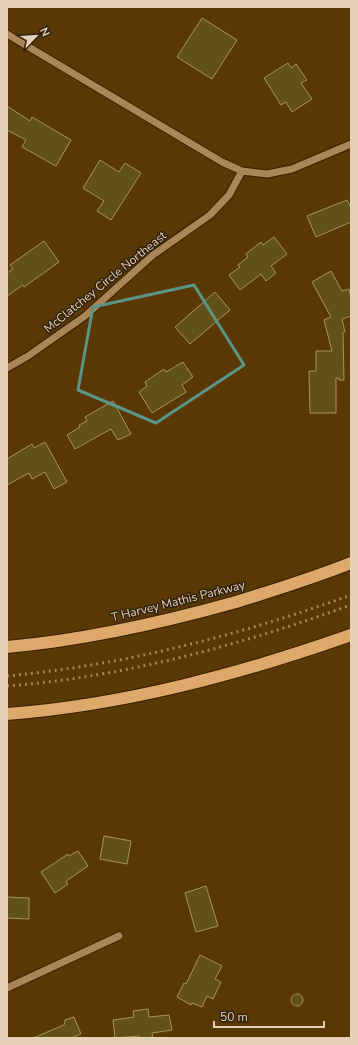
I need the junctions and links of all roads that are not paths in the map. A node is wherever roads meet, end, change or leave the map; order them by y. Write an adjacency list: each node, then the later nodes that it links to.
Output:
1 (7, 34): 3 (street)
2 (351, 144): 3 (street)
3 (242, 171): 4 (street, McClatchey Circle Northeast)
4 (7, 368)
5 (351, 563): 7 (highway, T Harvey Mathis Parkway)
6 (351, 635): 8 (highway)
7 (7, 647)
8 (7, 714)
9 (119, 936): 10 (street)
10 (7, 988)

